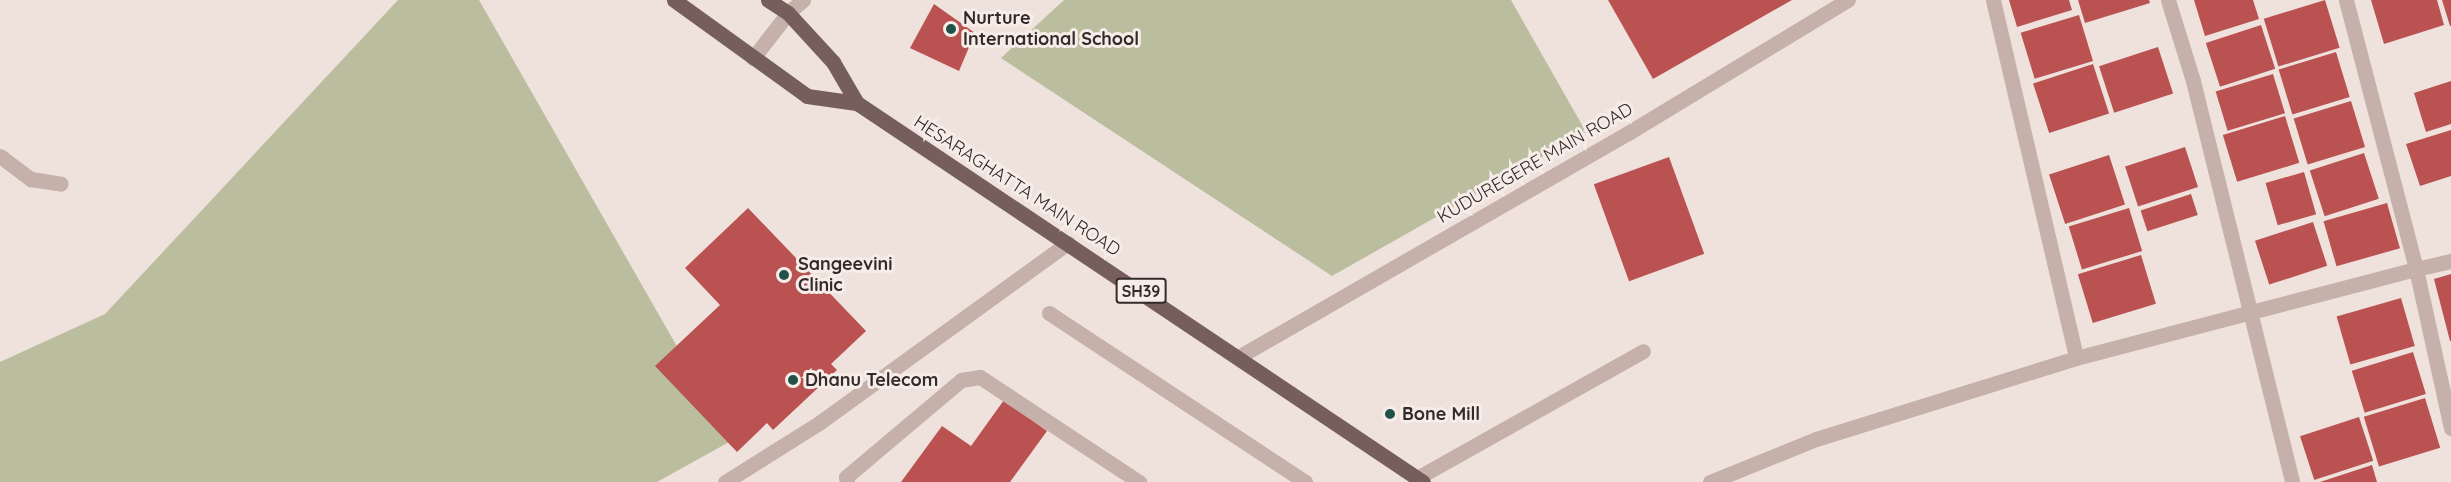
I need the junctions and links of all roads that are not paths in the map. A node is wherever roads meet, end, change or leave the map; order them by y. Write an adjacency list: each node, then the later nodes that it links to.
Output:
1 (674, 0): 9 (main road, HESARAGHATTA MAIN ROAD / SH39)
2 (768, 0): 8 (main road)
3 (803, 0): 8 (street)
4 (1848, 0): 19 (street, KUDUREGERE MAIN ROAD)
5 (1993, 0): 20 (street)
6 (2168, 0): 17 (street)
7 (2346, 0): 15 (street)
8 (788, 13): 9 (street); 10 (main road)
9 (753, 58): 10 (main road, HESARAGHATTA MAIN ROAD / SH39)
10 (857, 103): 13 (main road, HESARAGHATTA MAIN ROAD / SH39)
11 (0, 156): 12 (street)
12 (61, 184)
13 (1068, 243): 19 (main road, HESARAGHATTA MAIN ROAD / SH39); 23 (street)
14 (2451, 261): 15 (street)
15 (2416, 269): 17 (street); 21 (street)
16 (1048, 313): 26 (street)
17 (2251, 314): 20 (street); 28 (street)
18 (1643, 351): 22 (street)
19 (1240, 356): 22 (main road, HESARAGHATTA MAIN ROAD / SH39)
20 (2076, 358): 27 (street)
21 (2451, 428)
22 (1420, 480)
23 (725, 482)
24 (848, 482): 25 (street)
25 (1139, 482)
26 (1305, 482)
27 (1710, 482)
28 (2292, 482)

